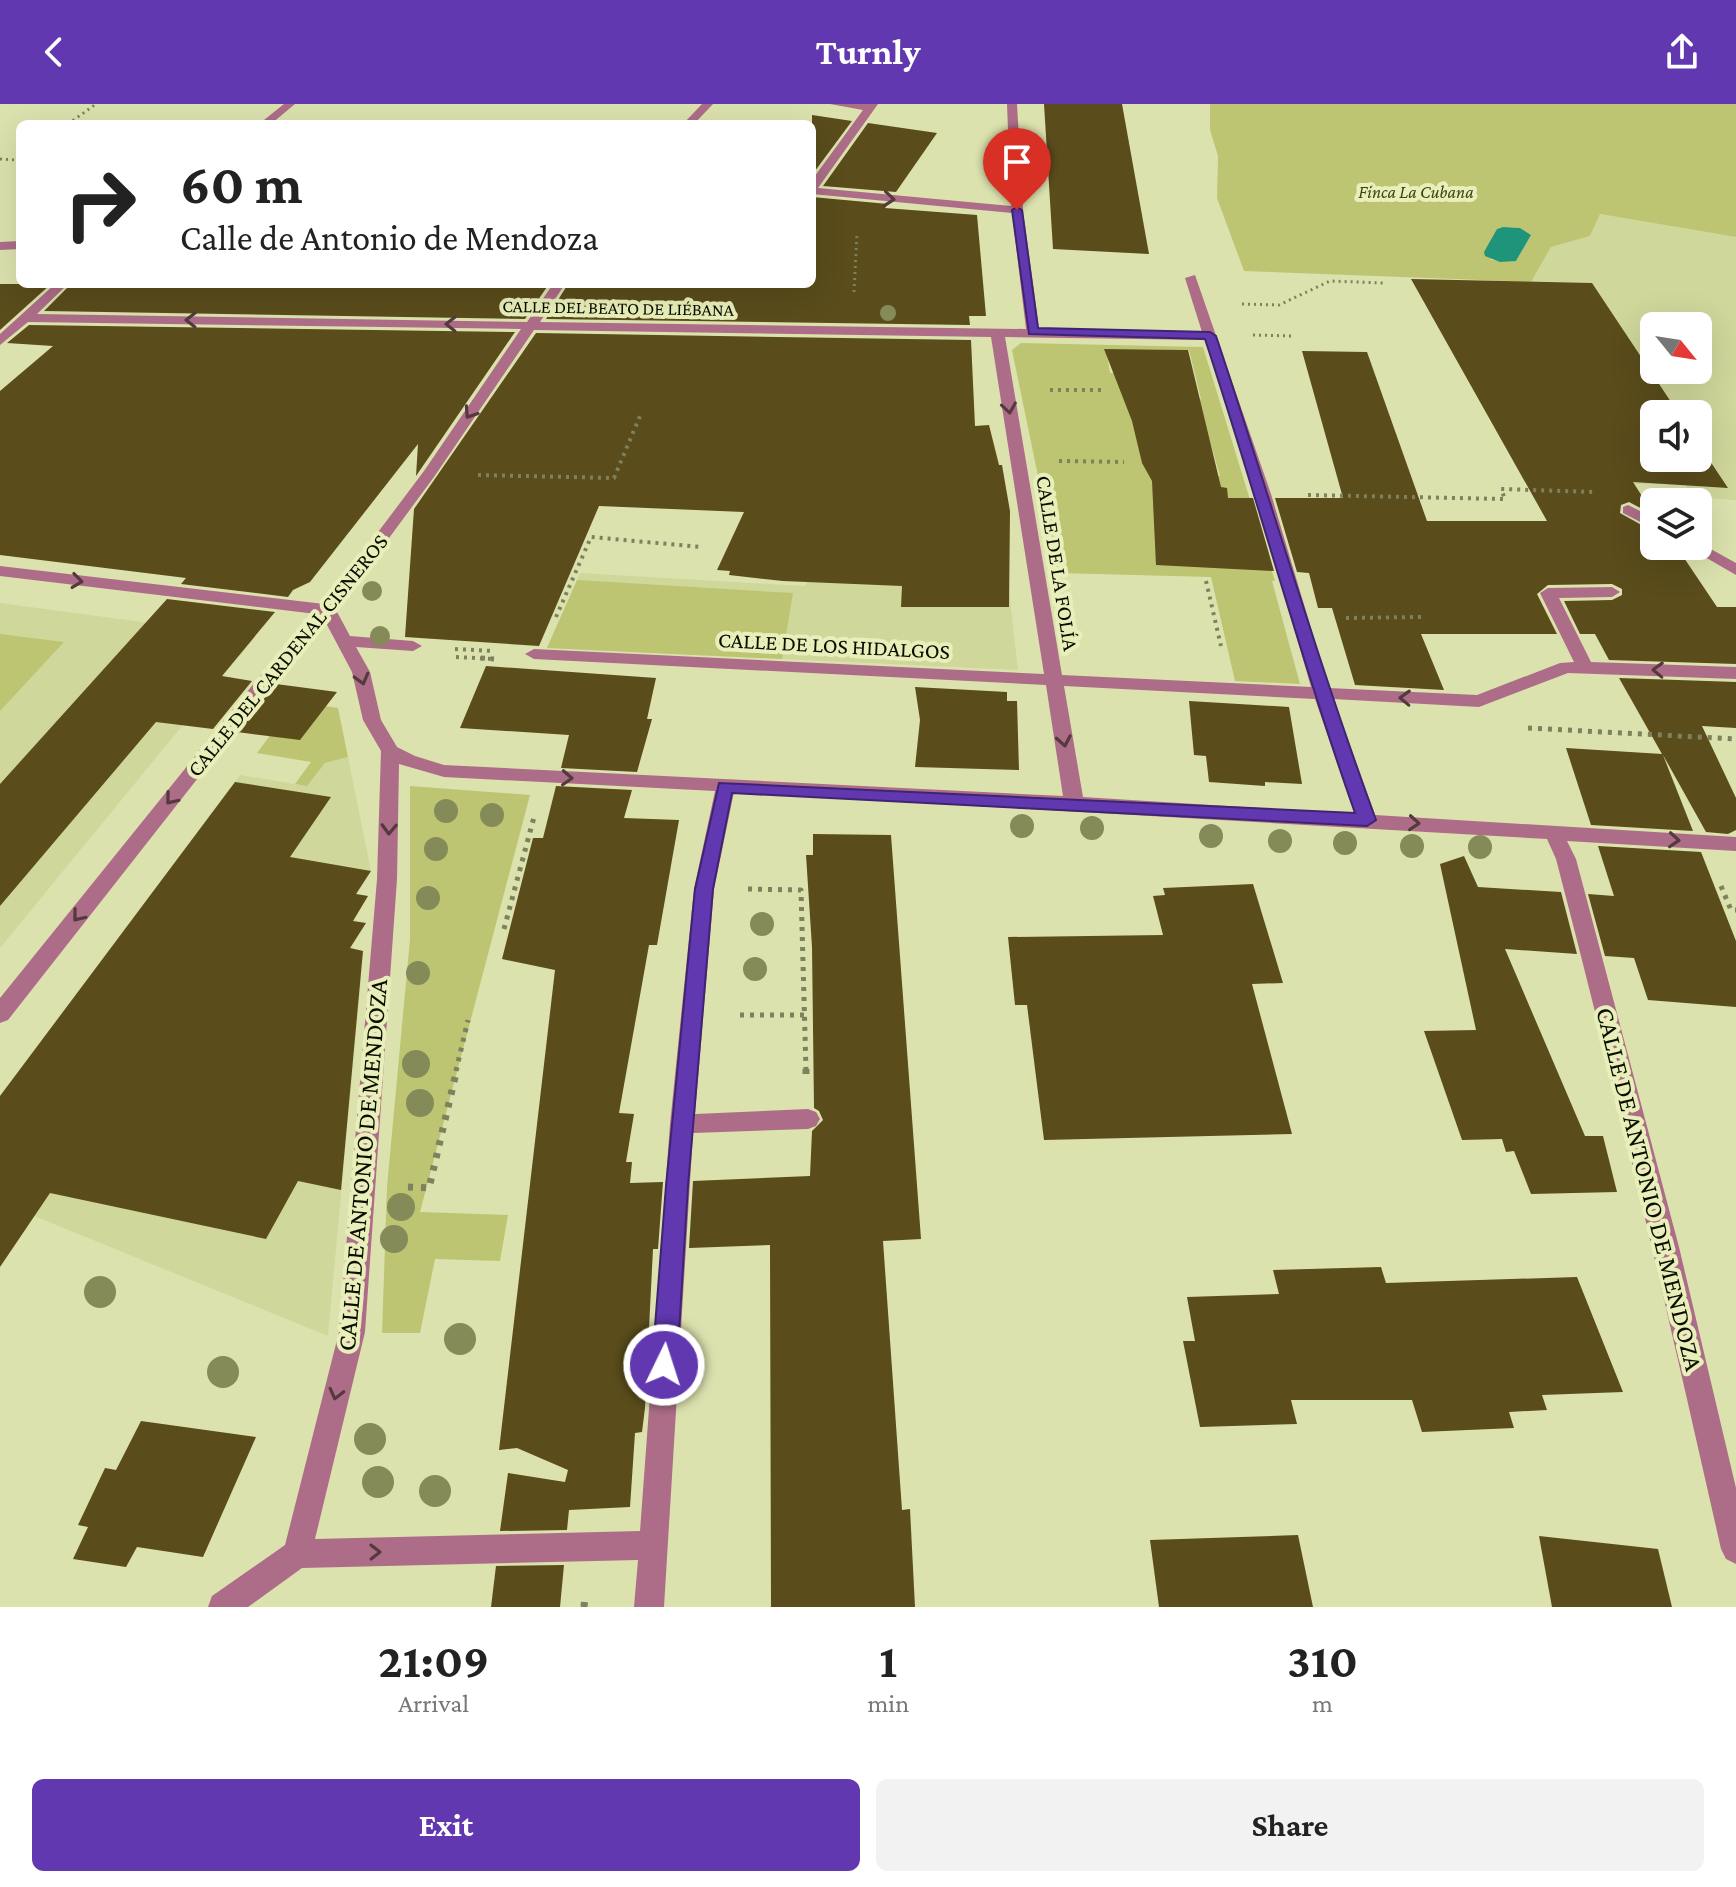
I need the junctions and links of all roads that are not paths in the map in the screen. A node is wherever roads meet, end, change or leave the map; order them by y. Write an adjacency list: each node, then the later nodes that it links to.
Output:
1 (290, 104): 6 (street)
2 (708, 104): 7 (street)
3 (835, 104): 5 (street)
4 (1012, 104): 10 (street)
5 (872, 106): 8 (street)
6 (269, 120)
7 (692, 120)
8 (816, 183)
9 (816, 190): 10 (street, one-way to 10)
10 (1017, 210): 17 (street)
11 (1191, 278): 18 (street)
12 (58, 288): 14 (street)
13 (556, 288): 15 (street, CALLE DEL CARDENAL CISNEROS)
14 (27, 318): 15 (street, CALLE DEL BEATO DE LIÉBANA, one-way to 14); 19 (street)
15 (529, 325): 16 (street, CALLE DEL BEATO DE LIÉBANA); 26 (street, CALLE DEL CARDENAL CISNEROS, one-way to 26)
16 (997, 331): 17 (street, CALLE DEL BEATO DE LIÉBANA); 32 (street, CALLE DE LA FOLÍA, one-way to 32)
17 (1033, 332): 18 (street, CALLE DEL BEATO DE LIÉBANA)
18 (1210, 336): 33 (street)
19 (0, 341)
20 (1628, 510): 21 (street)
21 (1640, 516)
22 (1712, 556): 23 (street)
23 (1736, 570)
24 (0, 571): 26 (street, one-way to 26)
25 (1612, 592): 30 (street)
26 (328, 610): 27 (street, CALLE DE ANTONIO DE MENDOZA); 40 (street, CALLE DEL CARDENAL CISNEROS, one-way to 40)
27 (345, 641): 28 (street); 34 (street, CALLE DE ANTONIO DE MENDOZA, one-way to 34)
28 (413, 646)
29 (536, 654): 32 (street, CALLE DE LOS HIDALGOS)
30 (1585, 667): 31 (street, CALLE DE LOS HIDALGOS, one-way to 30); 33 (street, CALLE DE LOS HIDALGOS, one-way to 33)
31 (1736, 673)
32 (1052, 679): 33 (street, CALLE DE LOS HIDALGOS); 36 (street, CALLE DE LA FOLÍA, one-way to 36)
33 (1322, 694): 37 (street)
34 (390, 751): 35 (street, one-way to 35); 45 (street, CALLE DE ANTONIO DE MENDOZA, one-way to 45)
35 (725, 787): 36 (street); 42 (street)
36 (1074, 803): 37 (street)
37 (1367, 820): 38 (street, one-way to 38)
38 (1554, 833): 39 (street, one-way to 39); 44 (street, CALLE DE ANTONIO DE MENDOZA)
39 (1736, 844)
40 (0, 1014)
41 (808, 1119): 42 (street)
42 (682, 1124): 43 (street)
43 (652, 1545): 45 (street, one-way to 43); 47 (street)
44 (1736, 1549)
45 (297, 1554): 46 (street)
46 (223, 1607)
47 (649, 1607)

